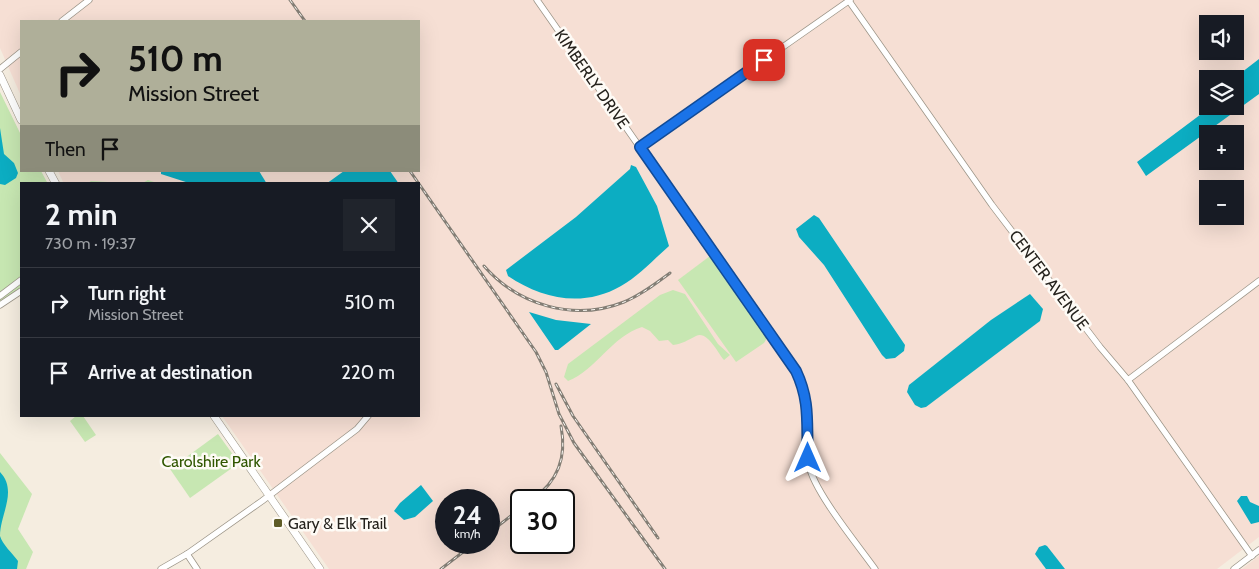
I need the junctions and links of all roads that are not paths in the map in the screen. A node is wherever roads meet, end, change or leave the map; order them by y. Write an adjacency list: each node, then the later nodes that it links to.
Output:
1 (89, 0): 4 (street)
2 (537, 0): 9 (street, KIMBERLY DRIVE)
3 (850, 0): 9 (street); 15 (street, CENTER AVENUE)
4 (63, 20)
5 (20, 53): 6 (street)
6 (0, 68)
7 (0, 75): 8 (street)
8 (20, 118)
9 (640, 147): 25 (street, KIMBERLY DRIVE)
10 (1259, 280): 15 (street)
11 (20, 281): 13 (street)
12 (20, 291): 14 (street)
13 (0, 296)
14 (0, 305)
15 (1128, 380): 21 (street, CENTER AVENUE)
16 (215, 417): 18 (street)
17 (367, 417): 18 (street)
18 (269, 495): 20 (street); 24 (street)
19 (1259, 550): 21 (street)
20 (187, 554): 22 (street); 23 (street)
21 (1252, 556): 26 (street)
22 (161, 569)
23 (197, 569)
24 (320, 569)
25 (875, 569)
26 (1234, 569)

